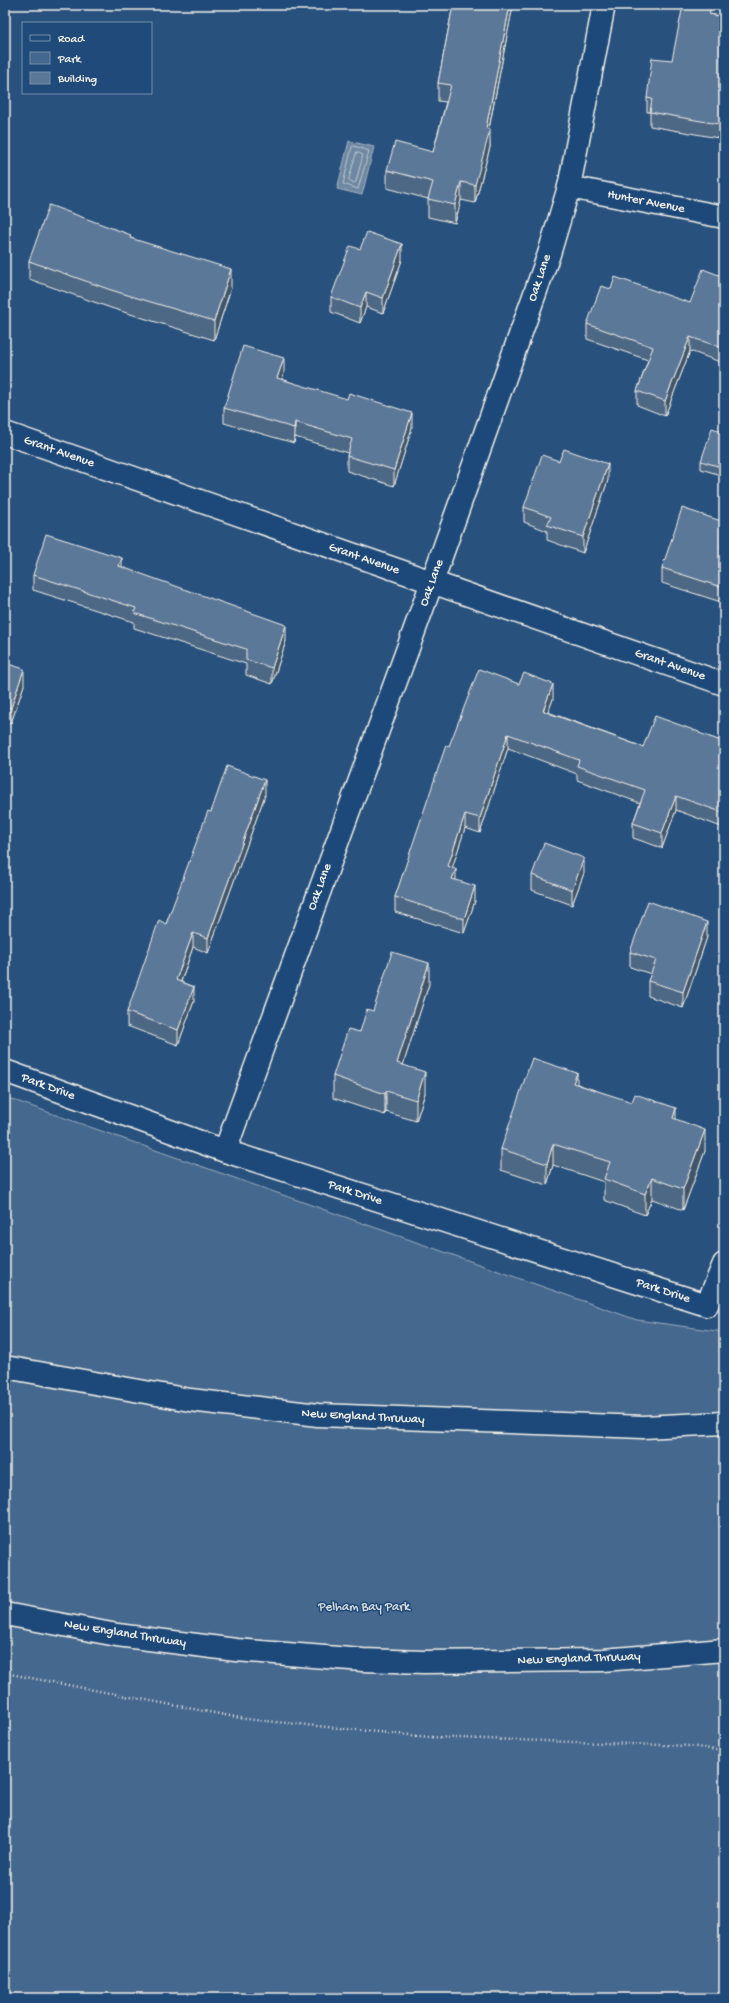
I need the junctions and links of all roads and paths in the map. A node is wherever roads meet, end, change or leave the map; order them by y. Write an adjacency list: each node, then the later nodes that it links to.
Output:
1 (604, 5): 2 (main road, Oak Lane)
2 (569, 187): 3 (main road, Hunter Avenue); 5 (main road, Oak Lane)
3 (724, 217)
4 (5, 433): 5 (main road, Grant Avenue)
5 (432, 582): 6 (main road, Grant Avenue); 8 (main road, Oak Lane)
6 (724, 684)
7 (5, 1071): 8 (main road, Park Drive)
8 (225, 1151): 9 (main road, Park Drive)
9 (724, 1264)
10 (5, 1367): 11 (main road, New England Thruway)
11 (724, 1423)
12 (5, 1614): 13 (main road, New England Thruway)
13 (724, 1650)
14 (5, 1673): 15 (path)
15 (724, 1751)

